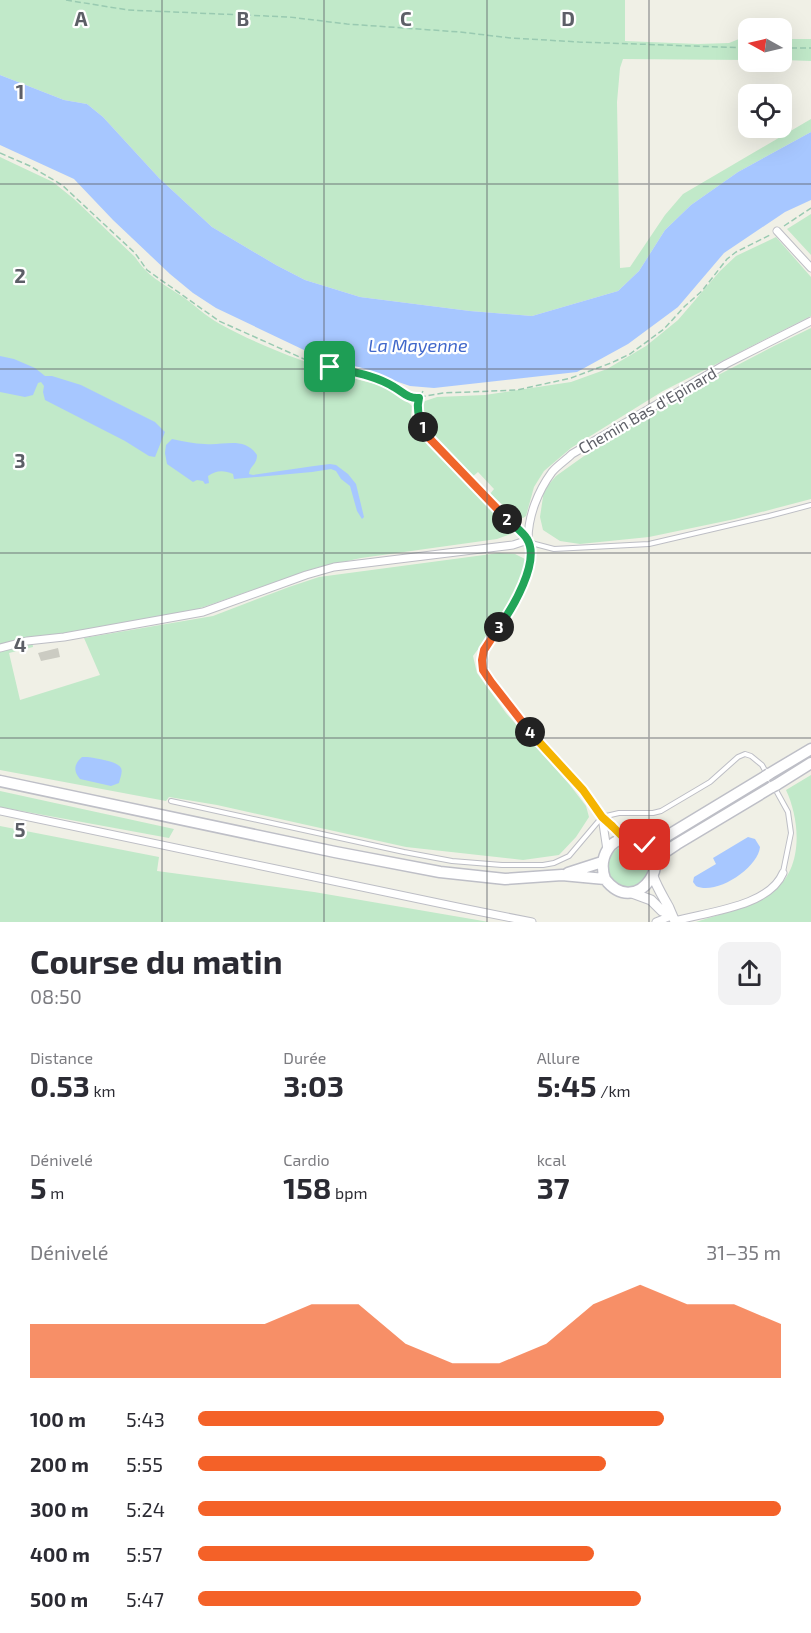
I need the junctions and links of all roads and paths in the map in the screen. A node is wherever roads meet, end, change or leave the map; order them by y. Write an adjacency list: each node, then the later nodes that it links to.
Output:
1 (66, 0): 2 (path)
2 (738, 48)
3 (792, 48): 4 (path)
4 (811, 48)
5 (0, 153): 11 (path)
6 (811, 208): 7 (path)
7 (777, 231): 8 (street); 11 (path)
8 (811, 268)
9 (811, 321): 13 (street, Chemin Bas d'Epinard)
10 (423, 392): 11 (path)
11 (419, 398): 13 (path)
12 (811, 505): 13 (lane)
13 (528, 540): 14 (street); 20 (street, Chemin Bas d'Epinard)
14 (0, 648)
15 (811, 749): 22 (main road)
16 (811, 763): 25 (main road)
17 (0, 781): 27 (main road)
18 (171, 801): 20 (lane)
19 (0, 811): 32 (street)
20 (602, 817): 21 (street, Chemin Bas d'Epinard); 23 (street); 26 (lane)
21 (626, 840): 22 (main road); 23 (main road)
22 (642, 843): 25 (main road)
23 (607, 850): 24 (main road)
24 (602, 862): 27 (main road); 29 (main road)
25 (655, 865): 28 (main road)
26 (783, 873): 31 (street)
27 (562, 875): 29 (main road)
28 (653, 876): 30 (main road); 31 (street)
29 (605, 879): 30 (main road)
30 (632, 893): 31 (street)
31 (673, 918): 33 (street)
32 (532, 922)
33 (656, 922)

